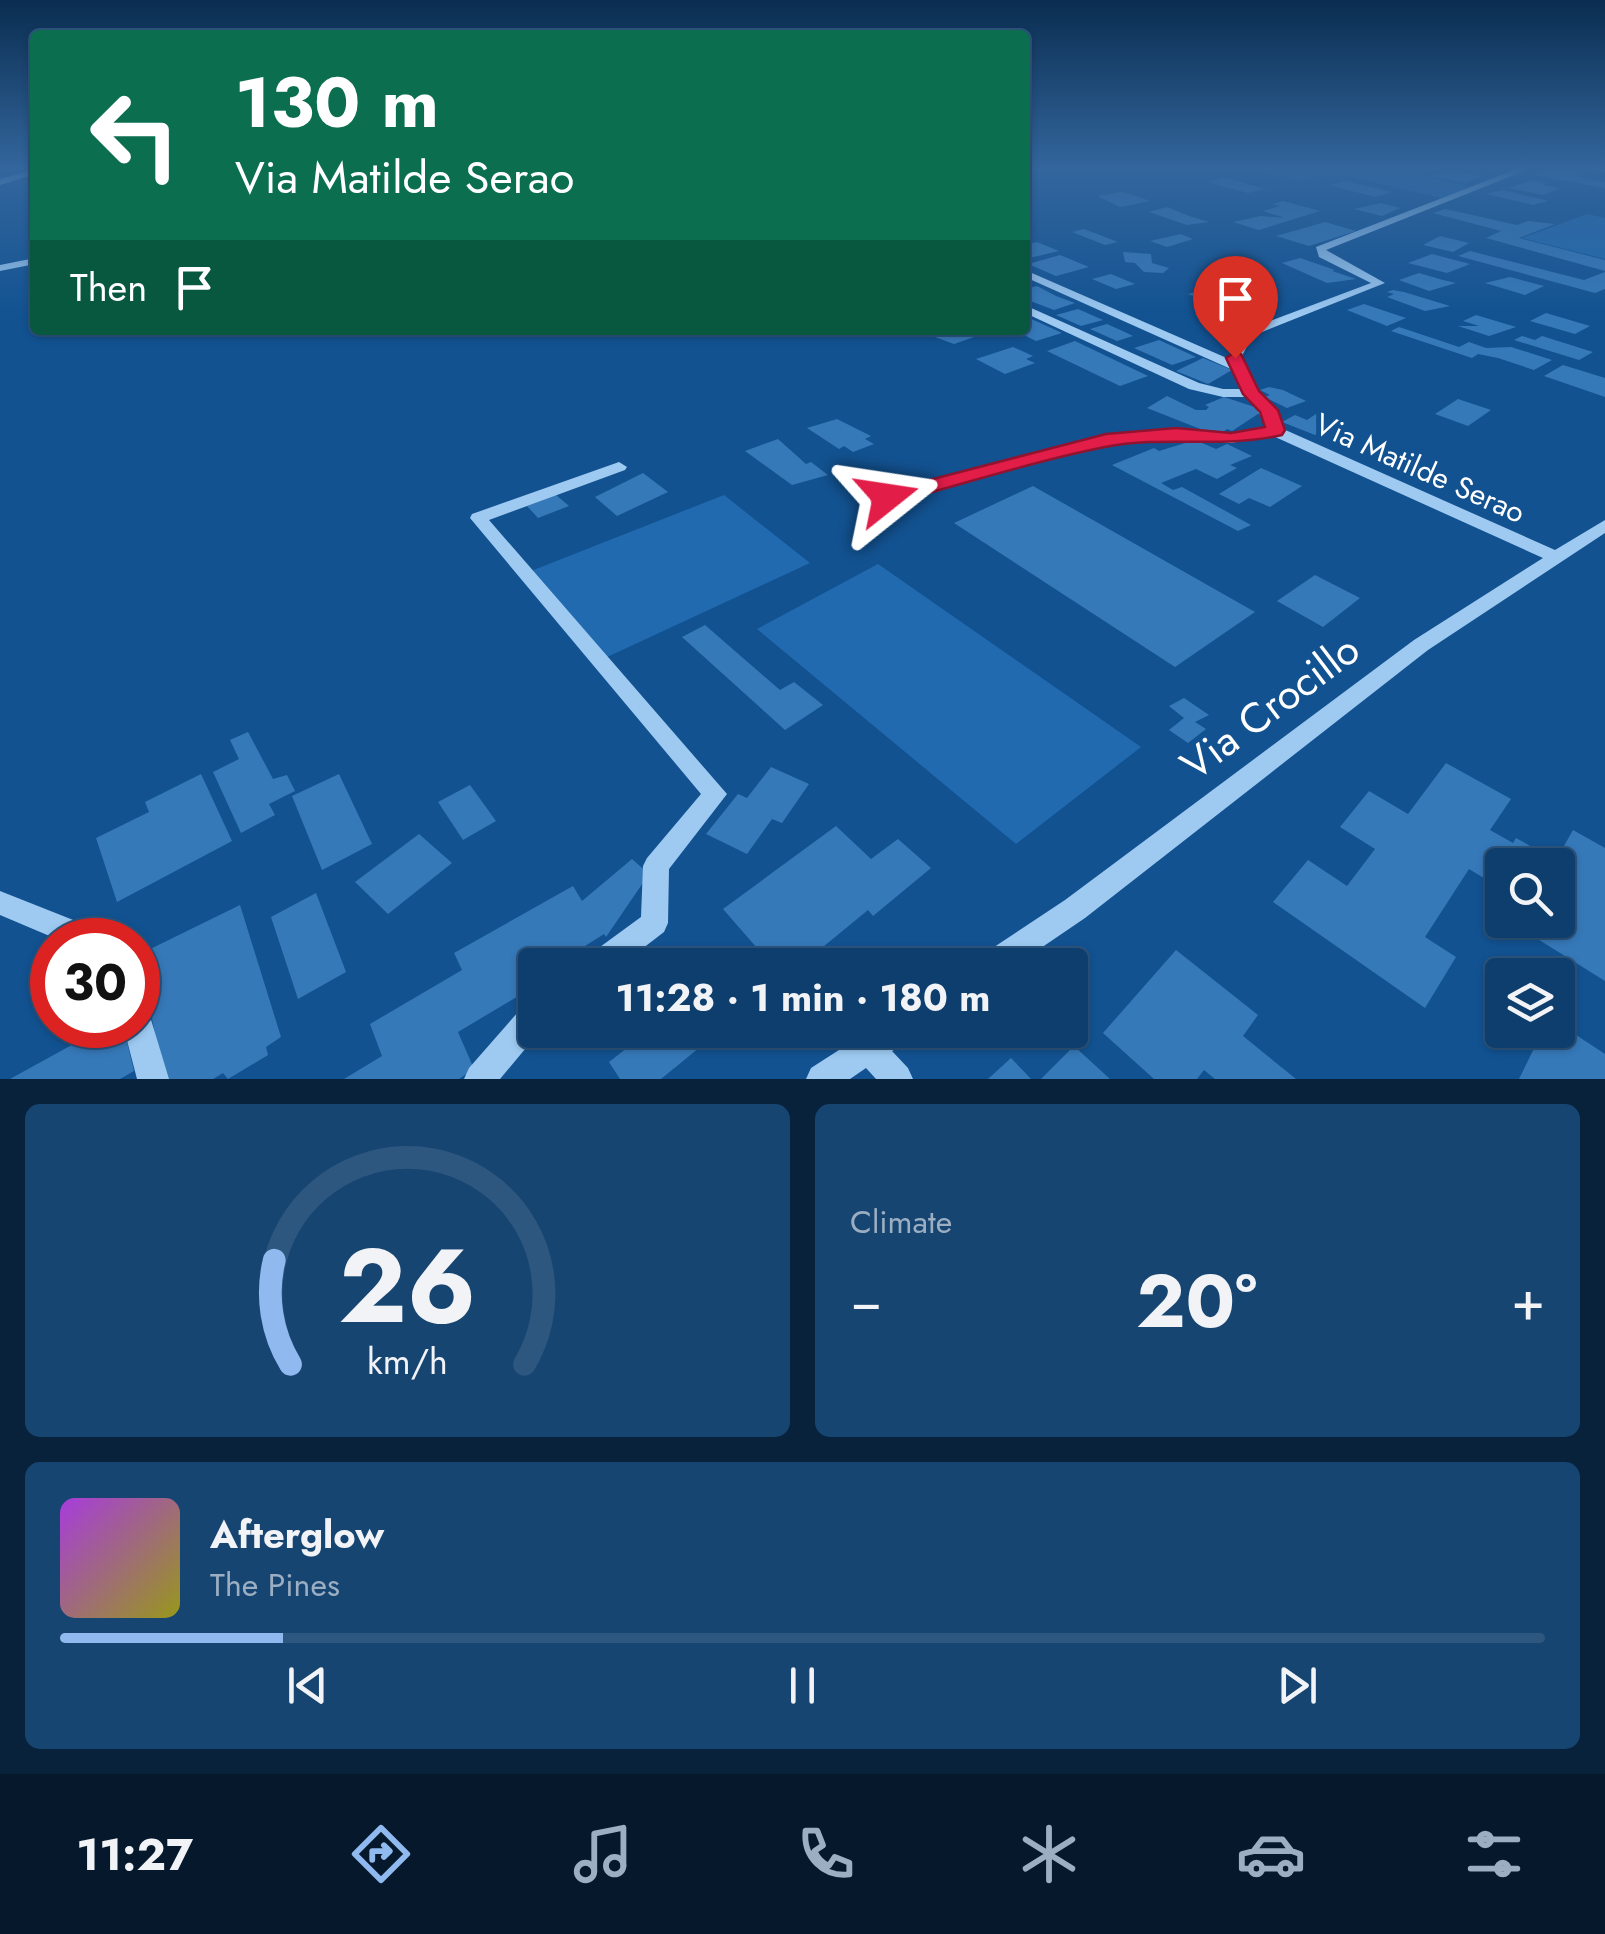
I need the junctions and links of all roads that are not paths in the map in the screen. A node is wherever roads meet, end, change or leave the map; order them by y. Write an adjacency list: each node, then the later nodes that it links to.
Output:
1 (1401, 217): 6 (street)
2 (30, 262): 3 (street)
3 (0, 268)
4 (1030, 275): 6 (street)
5 (1030, 311): 7 (street)
6 (1238, 368): 7 (street, Via Matilde Serao)
7 (1252, 394): 8 (street, Via Matilde Serao)
8 (1276, 430): 10 (street); 12 (street, Via Matilde Serao)
9 (619, 467): 15 (street)
10 (887, 497)
11 (1605, 526): 12 (street, Via Crocillo)
12 (1556, 557): 16 (street, Via Crocillo)
13 (0, 903): 14 (street)
14 (37, 918)
15 (621, 948)
16 (1017, 948)
17 (518, 1034): 21 (street)
18 (145, 1048): 20 (street)
19 (869, 1049): 22 (street); 23 (street)
20 (153, 1079)
21 (480, 1079)
22 (822, 1079)
23 (897, 1079)

